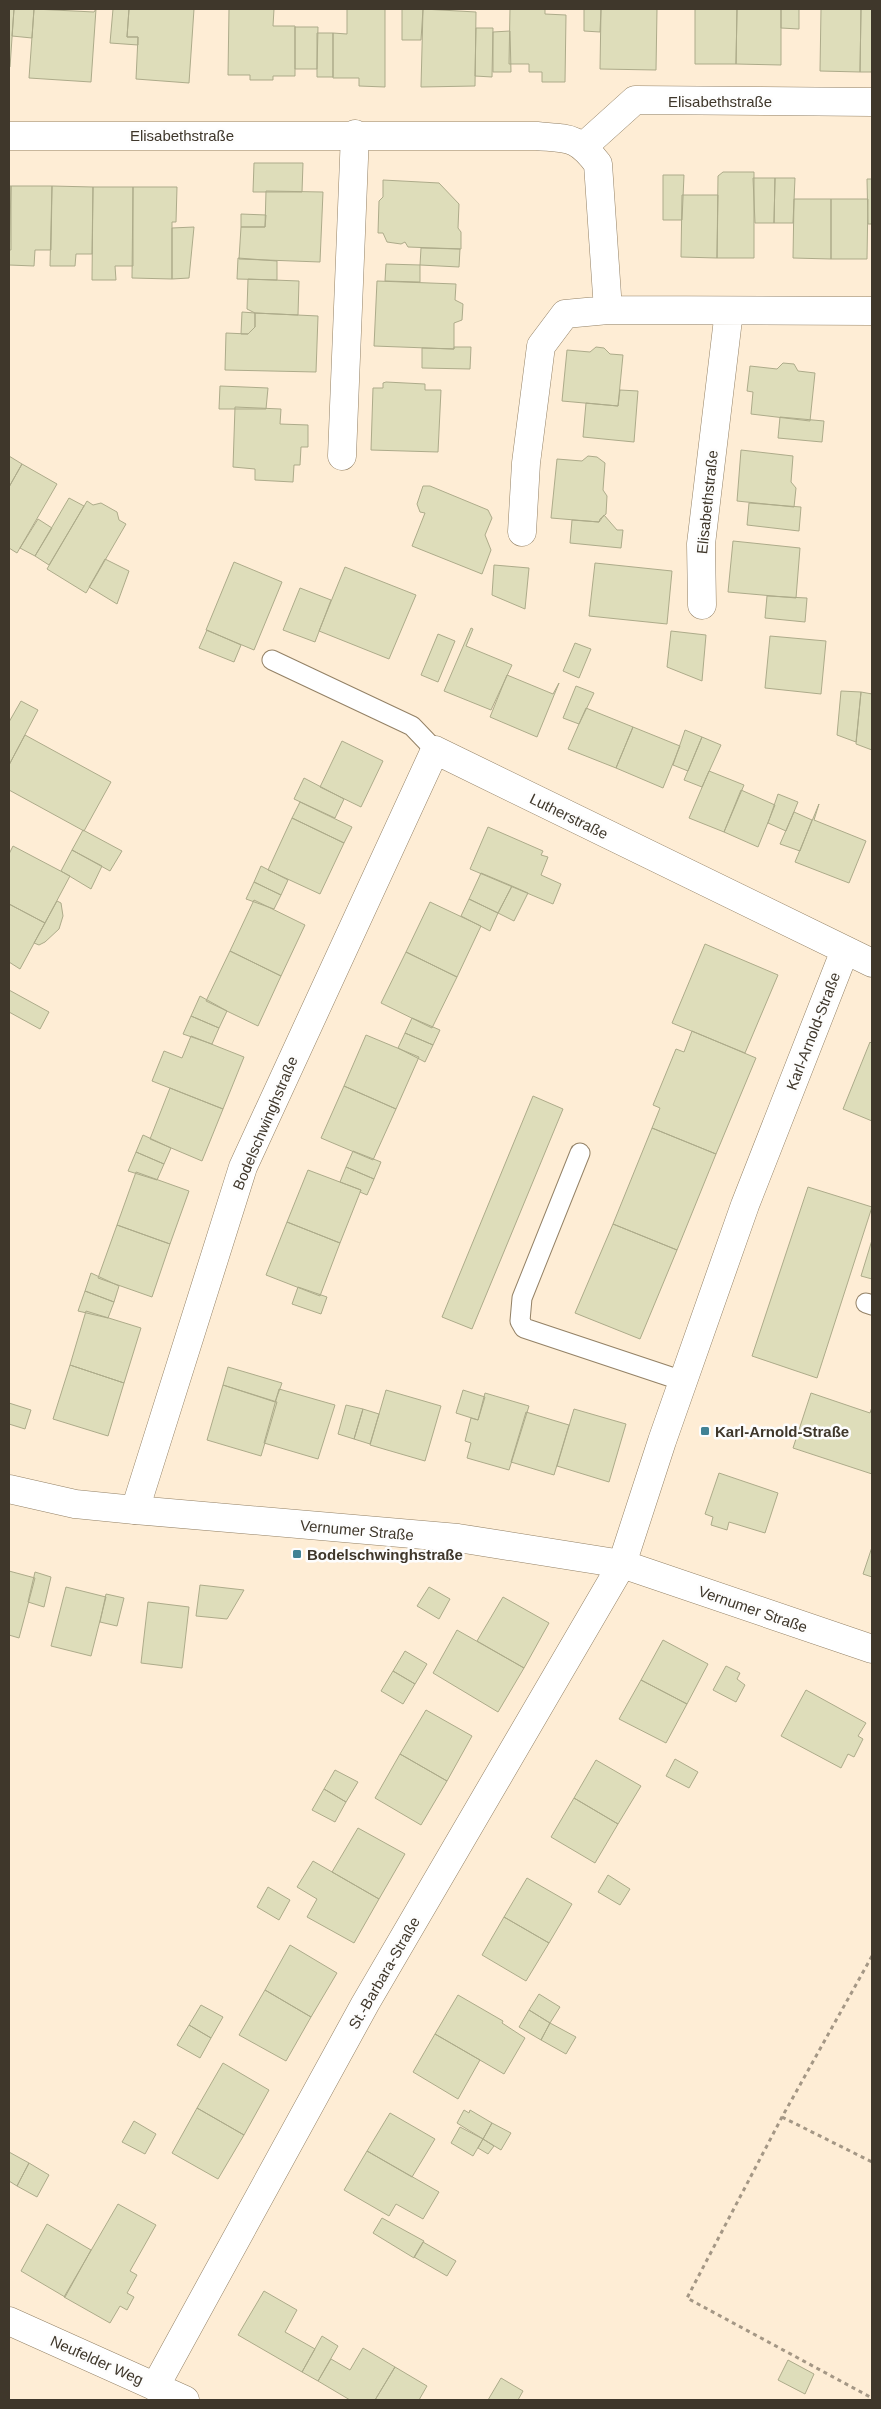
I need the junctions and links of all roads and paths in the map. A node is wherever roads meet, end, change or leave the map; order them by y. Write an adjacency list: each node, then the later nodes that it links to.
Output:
1 (872, 102): 4 (street, Elisabethstraße)
2 (355, 134): 3 (street, Elisabethstraße); 4 (street, Elisabethstraße); 8 (street)
3 (9, 136)
4 (584, 146): 5 (street)
5 (608, 310): 6 (street); 9 (street)
6 (729, 311): 7 (street); 10 (street, Elisabethstraße)
7 (872, 311)
8 (342, 456)
9 (522, 532)
10 (702, 605)
11 (272, 660): 12 (lane, Lutherstraße)
12 (435, 750): 13 (street, Lutherstraße); 18 (street, Bodelschwinghstraße)
13 (845, 950): 14 (street, Lutherstraße); 16 (street, Karl-Arnold-Straße)
14 (872, 963)
15 (580, 1153): 16 (lane)
16 (683, 1381): 19 (street, Karl-Arnold-Straße)
17 (9, 1489): 18 (street, Vernumer Straße)
18 (135, 1510): 19 (street, Vernumer Straße)
19 (622, 1564): 20 (street, Vernumer Straße); 25 (street, St.-Barbara-Straße)
20 (872, 1649)
21 (872, 1956): 22 (path)
22 (782, 2117): 23 (path); 26 (path)
23 (872, 2162)
24 (9, 2321): 25 (street, Neufelder Weg)
25 (155, 2387): 27 (street, Neufelder Weg)
26 (872, 2398)
27 (185, 2400)

